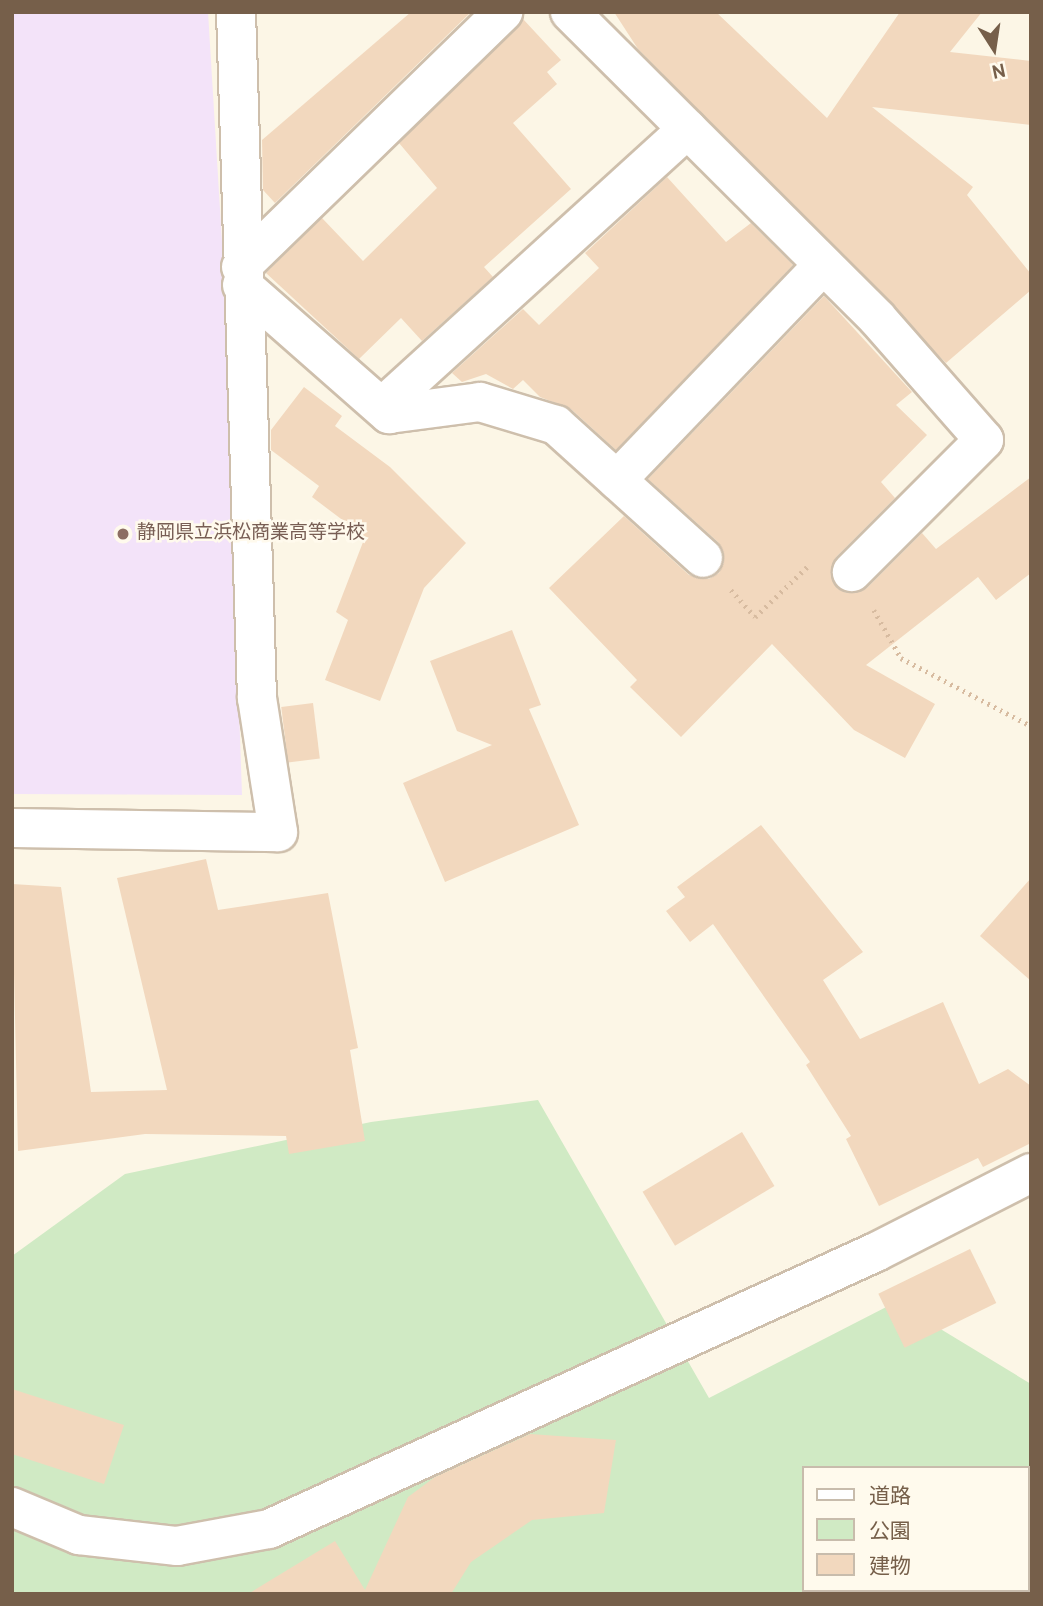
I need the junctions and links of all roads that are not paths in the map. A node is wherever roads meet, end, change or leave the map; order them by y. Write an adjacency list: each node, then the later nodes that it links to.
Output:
1 (236, 12): 6 (street)
2 (503, 12): 6 (street)
3 (570, 12): 4 (street)
4 (688, 129): 5 (street); 7 (street)
5 (823, 265): 8 (street); 10 (street)
6 (242, 276): 7 (street); 11 (street)
7 (382, 407): 8 (street)
8 (617, 480): 9 (street)
9 (703, 558)
10 (852, 572)
11 (12, 828)
12 (1031, 1172): 13 (street)
13 (12, 1507)

